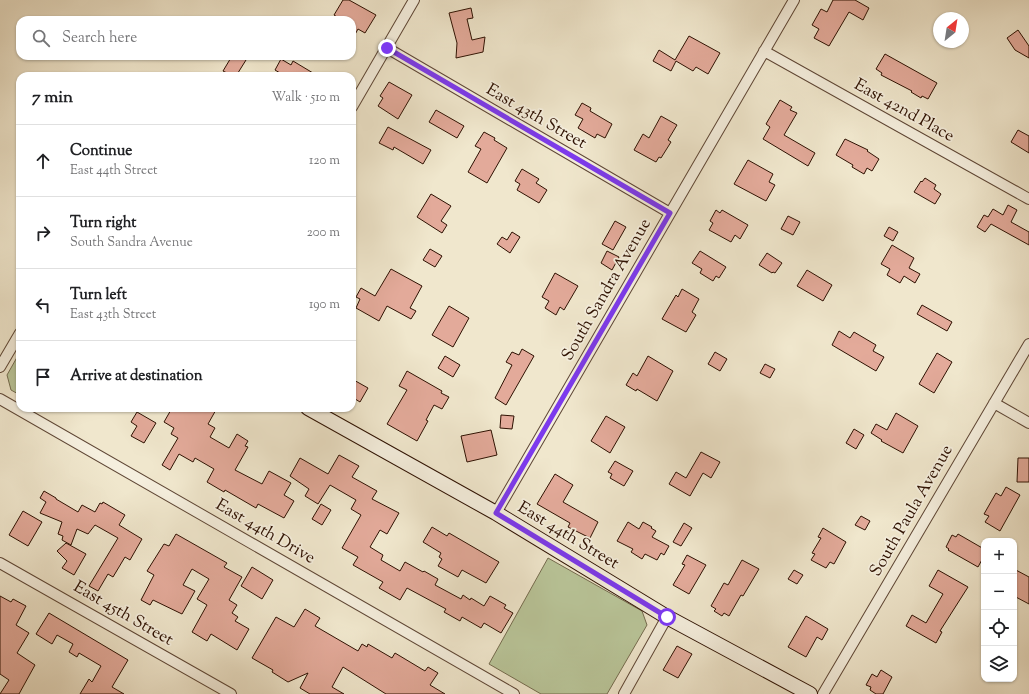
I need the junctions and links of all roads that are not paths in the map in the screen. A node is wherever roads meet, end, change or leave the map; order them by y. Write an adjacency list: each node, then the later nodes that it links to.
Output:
1 (414, 0): 3 (street)
2 (794, 0): 4 (street, South Sandra Avenue)
3 (387, 48): 5 (street); 7 (street, East 43th Street)
4 (764, 51): 6 (street, East 42nd Place); 7 (street, South Sandra Avenue)
5 (356, 100)
6 (1029, 199)
7 (670, 213): 17 (street, South Sandra Avenue)
8 (16, 340): 10 (street)
9 (1029, 344): 12 (street, South Paula Avenue)
10 (0, 368)
11 (0, 399): 13 (street, East 44th Drive)
12 (994, 403): 16 (street); 24 (street, South Paula Avenue)
13 (16, 408)
14 (23, 412): 21 (street, East 44th Drive)
15 (315, 412): 17 (street, East 44th Street)
16 (1029, 423)
17 (496, 513): 19 (street, East 44th Street)
18 (0, 563): 20 (street, East 45th Street)
19 (667, 617): 22 (street); 23 (street, East 44th Street)
20 (231, 694)
21 (514, 694)
22 (624, 694)
23 (810, 694)
24 (823, 694)

